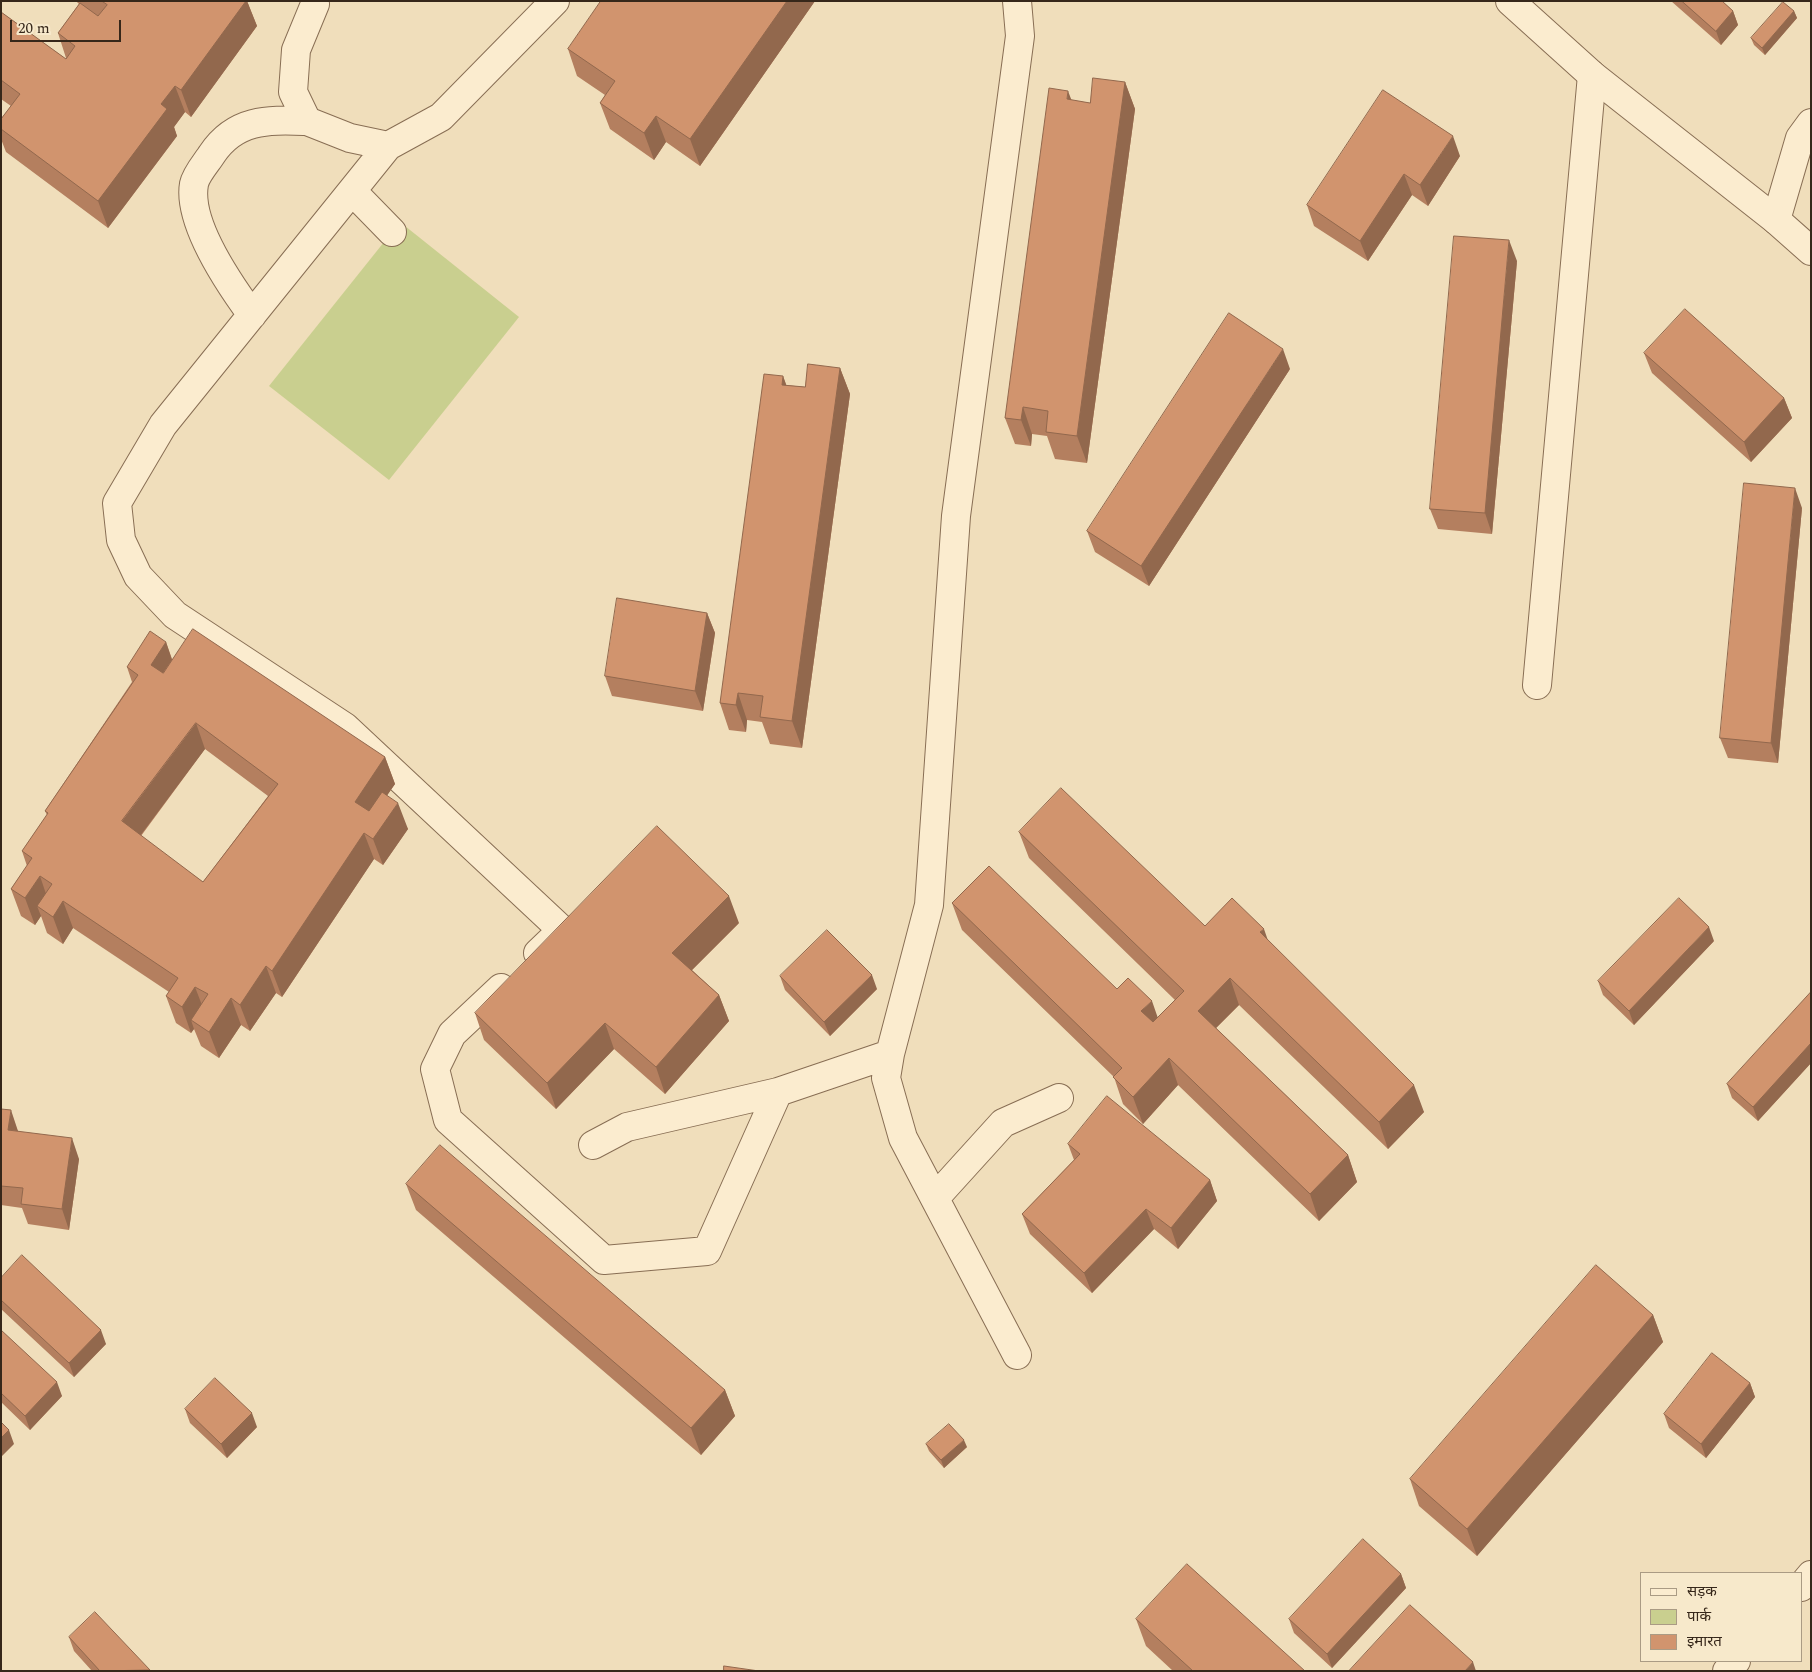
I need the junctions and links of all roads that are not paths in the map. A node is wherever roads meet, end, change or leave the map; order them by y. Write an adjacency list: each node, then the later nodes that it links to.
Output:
1 (555, 1): 8 (street)
2 (1017, 1): 15 (street)
3 (1510, 1): 5 (street)
4 (315, 2): 6 (street)
5 (1592, 75): 10 (street); 14 (street)
6 (307, 121): 8 (street); 13 (street)
7 (1811, 123): 10 (street)
8 (388, 146): 9 (street)
9 (352, 191): 11 (street); 13 (street)
10 (1776, 220): 12 (street)
11 (392, 232)
12 (1811, 251)
13 (252, 315): 16 (street)
14 (1537, 685)
15 (890, 1054): 16 (street); 19 (street)
16 (778, 1092): 18 (street)
17 (1059, 1098): 19 (street)
18 (594, 1145)
19 (935, 1198): 20 (street)
20 (1017, 1355)
21 (1811, 1575): 22 (street)
22 (1802, 1585)

